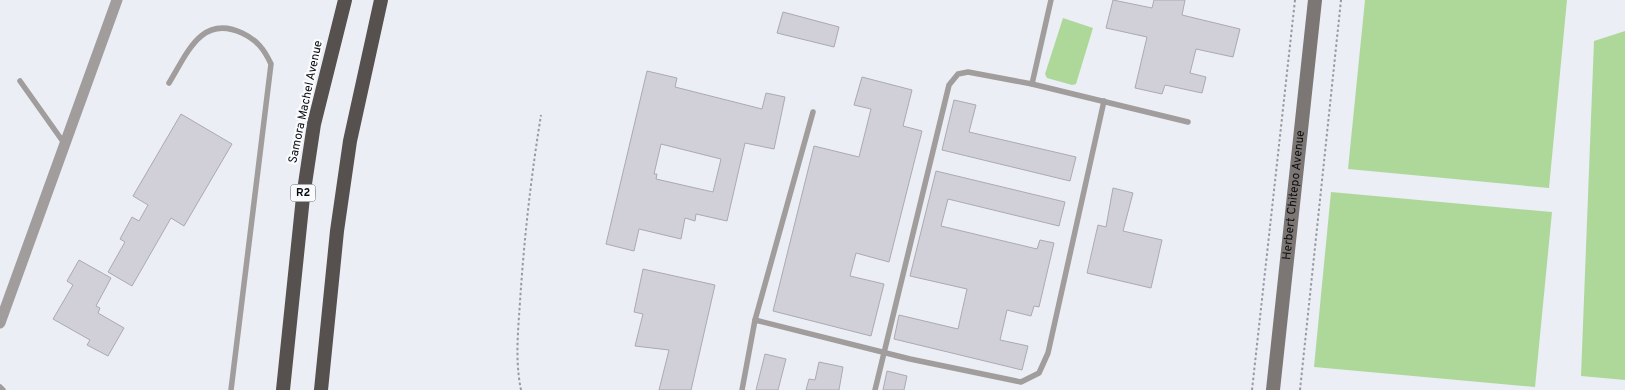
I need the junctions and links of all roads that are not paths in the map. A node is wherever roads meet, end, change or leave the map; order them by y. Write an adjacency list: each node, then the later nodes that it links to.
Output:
1 (117, 0): 12 (street)
2 (345, 0): 19 (highway, Samora Machel Avenue / R2)
3 (381, 0): 20 (highway)
4 (1051, 0): 8 (lane)
5 (1315, 0): 23 (main road, Herbert Chitepo Avenue)
6 (20, 81): 12 (lane)
7 (169, 83): 18 (lane)
8 (1032, 84): 9 (lane); 15 (lane)
9 (1104, 101): 11 (lane); 15 (lane)
10 (813, 112): 13 (lane)
11 (1188, 122)
12 (64, 143): 14 (street)
13 (755, 320): 15 (lane); 21 (lane)
14 (0, 323)
15 (884, 352): 22 (lane)
16 (0, 387): 17 (lane)
17 (3, 390)
18 (231, 390)
19 (283, 390)
20 (321, 390)
21 (742, 390)
22 (875, 390)
23 (1273, 390)

